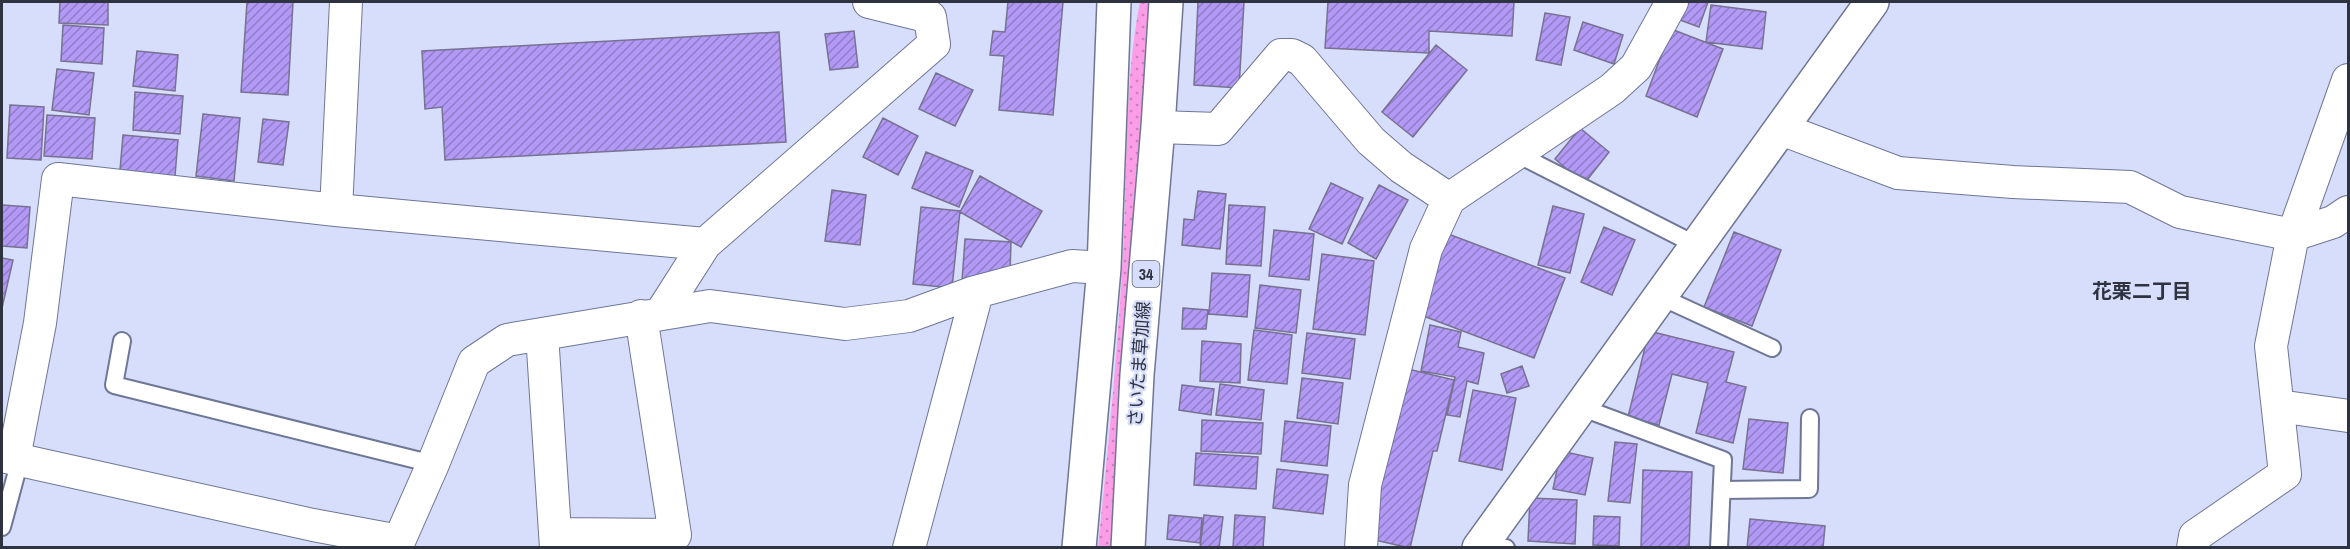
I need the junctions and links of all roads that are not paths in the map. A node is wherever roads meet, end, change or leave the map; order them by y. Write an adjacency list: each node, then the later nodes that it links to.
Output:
1 (346, 2): 12 (street)
2 (868, 2): 15 (street)
3 (1114, 2): 17 (main road)
4 (1166, 2): 8 (main road, さいたま草加線 / 34)
5 (1672, 2): 10 (street)
6 (1872, 2): 9 (main road)
7 (2349, 80): 14 (street)
8 (1158, 127): 11 (street); 37 (main road, さいたま草加線 / 34)
9 (1781, 129): 14 (street); 16 (main road)
10 (1515, 153): 11 (street); 16 (lane)
11 (1449, 199): 38 (street)
12 (336, 210): 15 (street); 28 (street)
13 (2349, 212): 14 (street)
14 (2293, 235): 24 (street)
15 (705, 244): 20 (street)
16 (1696, 245): 19 (main road)
17 (1104, 268): 18 (street); 36 (main road)
18 (972, 293): 20 (street); 35 (street)
19 (1661, 297): 23 (lane); 25 (main road)
20 (651, 315): 21 (street); 32 (street)
21 (542, 334): 29 (street); 32 (street)
22 (122, 340): 29 (lane)
23 (1772, 348)
24 (2278, 406): 26 (street); 40 (street)
25 (1580, 407): 30 (lane); 34 (main road)
26 (2349, 416)
27 (1810, 418): 30 (lane)
28 (12, 458): 31 (lane); 33 (street)
29 (433, 464): 33 (street)
30 (1723, 490): 39 (lane)
31 (2, 527)
32 (555, 541)
33 (398, 544)
34 (1488, 547)
35 (909, 548)
36 (1078, 548)
37 (1128, 548)
38 (1361, 548)
39 (1719, 548)
40 (2193, 548)

